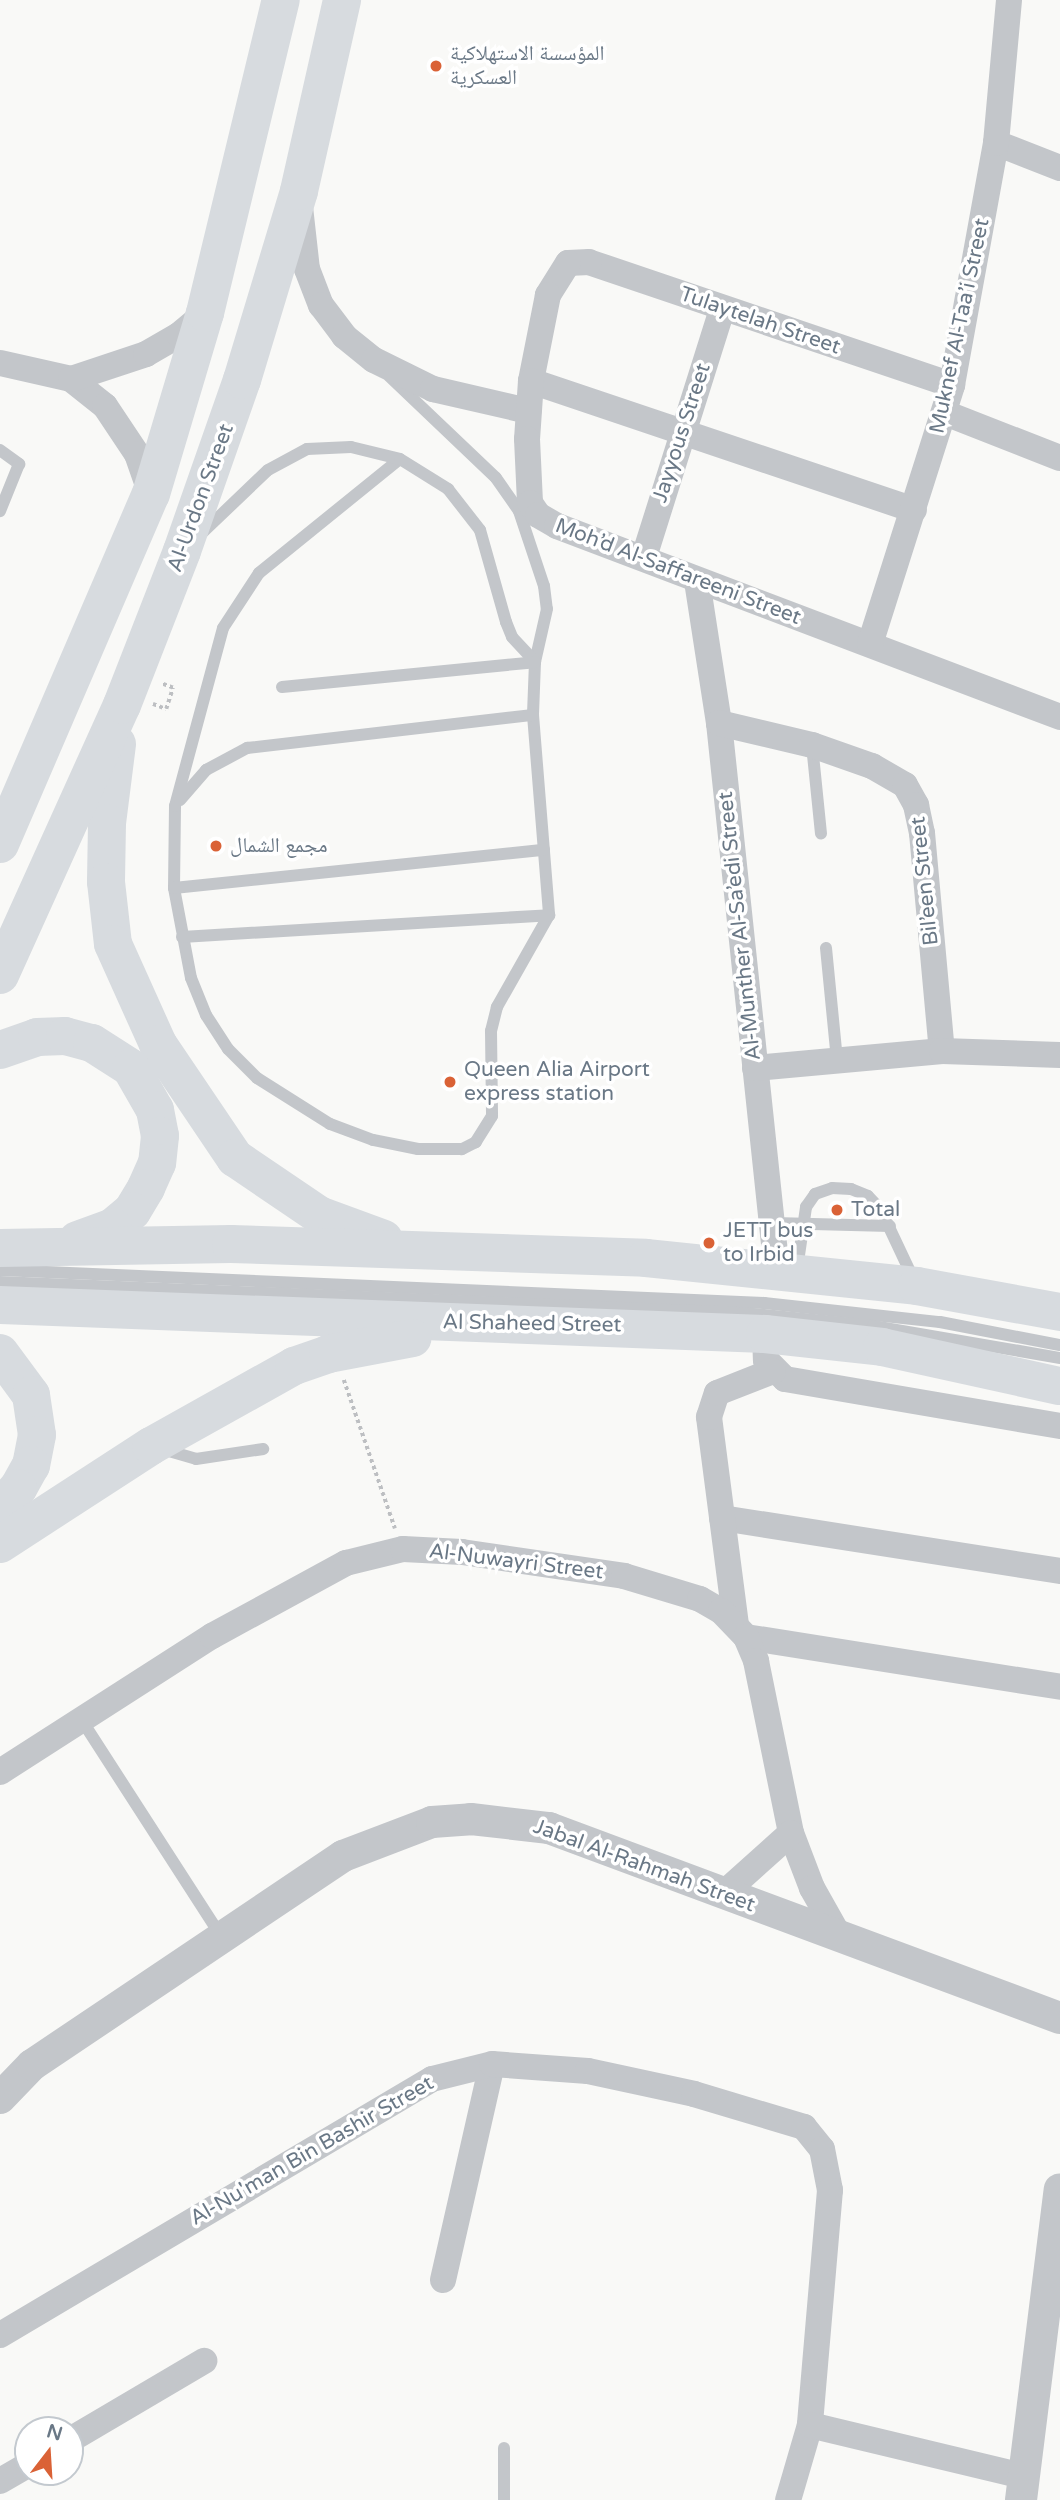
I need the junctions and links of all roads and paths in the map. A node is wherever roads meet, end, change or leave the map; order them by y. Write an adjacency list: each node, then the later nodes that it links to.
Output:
1 (281, 0): 9 (highway)
2 (342, 0): 6 (highway, Al-Urdon Street)
3 (1009, 0): 4 (street, Muknef Al-Taa’i Street)
4 (996, 143): 5 (street); 14 (street, Muknef Al-Taa’i Street)
5 (1060, 169)
6 (299, 191): 10 (street); 24 (highway, Al-Urdon Street)
7 (568, 262): 8 (street, Tulaytelah Street); 13 (street, Moh’d Al-Saffareeni Street)
8 (722, 309): 14 (street, Tulaytelah Street); 17 (street, Jayyous Street)
9 (205, 313): 12 (street); 21 (highway)
10 (374, 360): 15 (street); 28 (lane)
11 (0, 363): 12 (street)
12 (71, 379): 21 (street)
13 (531, 381): 15 (street, Moh’d Al-Saffareeni Street); 17 (street)
14 (952, 386): 16 (street, Muknef Al-Taa’i Street)
15 (528, 411): 25 (street, Moh’d Al-Saffareeni Street)
16 (945, 413): 19 (street); 23 (street, Muknef Al-Taa’i Street)
17 (681, 433): 23 (street); 25 (street, Jayyous Street)
18 (0, 450): 22 (lane)
19 (1060, 458)
20 (400, 459): 24 (lane); 28 (lane); 39 (lane)
21 (151, 494): 36 (highway)
22 (0, 510)
23 (914, 510): 27 (street, Muknef Al-Taa’i Street)
24 (182, 551): 31 (highway, Al-Urdon Street)
25 (644, 557): 26 (street, Moh’d Al-Saffareeni Street)
26 (697, 581): 27 (street, Moh’d Al-Saffareeni Street); 35 (street, Al-Munther Al-Sa’edi Street)
27 (870, 644): 34 (street, Moh’d Al-Saffareeni Street)
28 (535, 662): 29 (lane); 33 (lane)
29 (282, 687)
30 (173, 688): 32 (path)
31 (122, 705): 47 (highway, Al-Urdon Street); 56 (highway)
32 (166, 709)
33 (533, 715): 39 (lane); 42 (lane)
34 (1060, 717)
35 (719, 723): 37 (street, Bil’een Street); 52 (street, Al-Munther Al-Sa’edi Street)
36 (44, 745): 38 (street); 41 (highway)
37 (812, 745): 40 (lane); 49 (street, Bil’een Street)
38 (0, 803)
39 (175, 806): 43 (lane)
40 (821, 834)
41 (0, 844)
42 (544, 850): 43 (lane); 44 (lane)
43 (174, 888): 45 (lane)
44 (549, 915): 45 (lane); 45 (lane)
45 (182, 937)
46 (826, 948): 51 (lane)
47 (0, 975)
48 (0, 1051): 57 (highway)
49 (942, 1051): 50 (street); 51 (street)
50 (1060, 1055)
51 (837, 1061): 52 (street)
52 (755, 1068): 53 (street, Al-Munther Al-Sa’edi Street)
53 (774, 1223): 54 (lane); 58 (street, Al-Munther Al-Sa’edi Street)
54 (800, 1224): 55 (lane); 55 (lane); 58 (lane)
55 (890, 1226): 59 (lane)
56 (465, 1253): 57 (highway); 58 (highway)
57 (2, 1262): 64 (lane); 66 (lane)
58 (787, 1273): 59 (highway)
59 (917, 1286): 61 (highway)
60 (0, 1306): 62 (highway, Al Shaheed Street)
61 (1060, 1312)
62 (479, 1325): 63 (highway, Al Shaheed Street); 71 (highway)
63 (765, 1334): 67 (street); 69 (highway, Al Shaheed Street)
64 (1060, 1345)
65 (0, 1353): 73 (highway)
66 (1060, 1358)
67 (773, 1370): 70 (street); 74 (street)
68 (341, 1372): 76 (path)
69 (1060, 1386)
70 (1060, 1426)
71 (151, 1446): 72 (lane); 75 (highway)
72 (263, 1449)
73 (0, 1507)
74 (722, 1518): 77 (street); 78 (street)
75 (0, 1544)
76 (403, 1549): 78 (street, Al-Nuwayri Street); 80 (street, Al-Nuwayri Street)
77 (1060, 1571)
78 (741, 1631): 79 (street); 82 (street)
79 (1060, 1688)
80 (81, 1719): 81 (street, Al-Nuwayri Street); 85 (lane)
81 (0, 1772)
82 (791, 1833): 83 (street); 84 (street)
83 (723, 1895): 84 (street, Jabal Al-Rahmah Street); 85 (street, Jabal Al-Rahmah Street)
84 (839, 1936): 86 (street, Jabal Al-Rahmah Street)
85 (222, 1937): 88 (street, Jabal Al-Rahmah Street)
86 (1060, 2018)
87 (492, 2064): 90 (street); 91 (street, Al-Nu'man Bin Bashir Street); 93 (street, Al-Nu'man Bin Bashir Street)
88 (0, 2098)
89 (1060, 2189): 96 (street)
90 (443, 2280)
91 (0, 2335)
92 (204, 2361): 94 (street)
93 (810, 2425): 96 (street); 98 (street, Al-Nu'man Bin Bashir Street)
94 (84, 2432)
95 (504, 2448): 97 (lane)
96 (1022, 2488)
97 (504, 2500)
98 (788, 2500)

